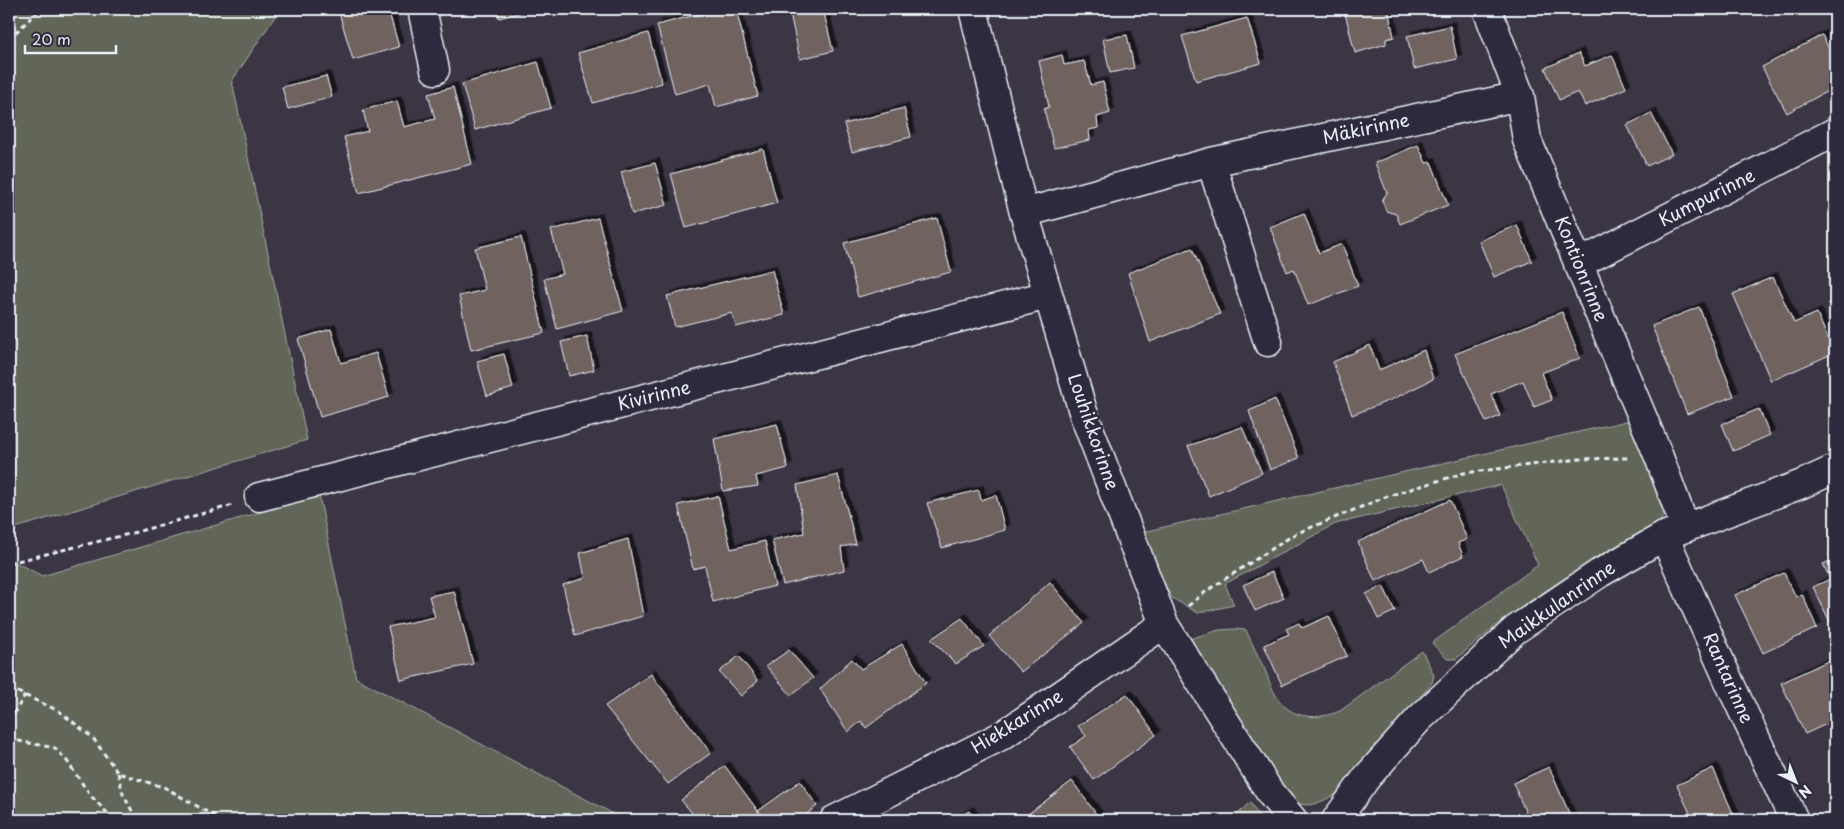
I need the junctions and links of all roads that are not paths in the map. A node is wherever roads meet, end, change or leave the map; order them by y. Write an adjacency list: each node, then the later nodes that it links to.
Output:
1 (422, 9): 4 (street)
2 (973, 9): 8 (street, Louhikkorinne)
3 (1487, 9): 5 (street, Kontionrinne)
4 (435, 70)
5 (1520, 96): 7 (street, Mäkirinne); 9 (street, Kontionrinne)
6 (1835, 132): 9 (street, Kumpurinne)
7 (1211, 162): 8 (street, Mäkirinne); 11 (street)
8 (1024, 214): 10 (street, Louhikkorinne)
9 (1578, 264): 14 (street, Kontionrinne)
10 (1048, 295): 13 (street, Kivirinne); 15 (street, Louhikkorinne)
11 (1268, 342)
12 (1835, 469): 14 (street, Maikkulanrinne)
13 (260, 497)
14 (1675, 531): 18 (street, Maikkulanrinne); 19 (street, Rantarinne)
15 (1164, 624): 16 (street, Hiekkarinne); 17 (street, Louhikkorinne)
16 (834, 820)
17 (1293, 820)
18 (1336, 820)
19 (1794, 820)

